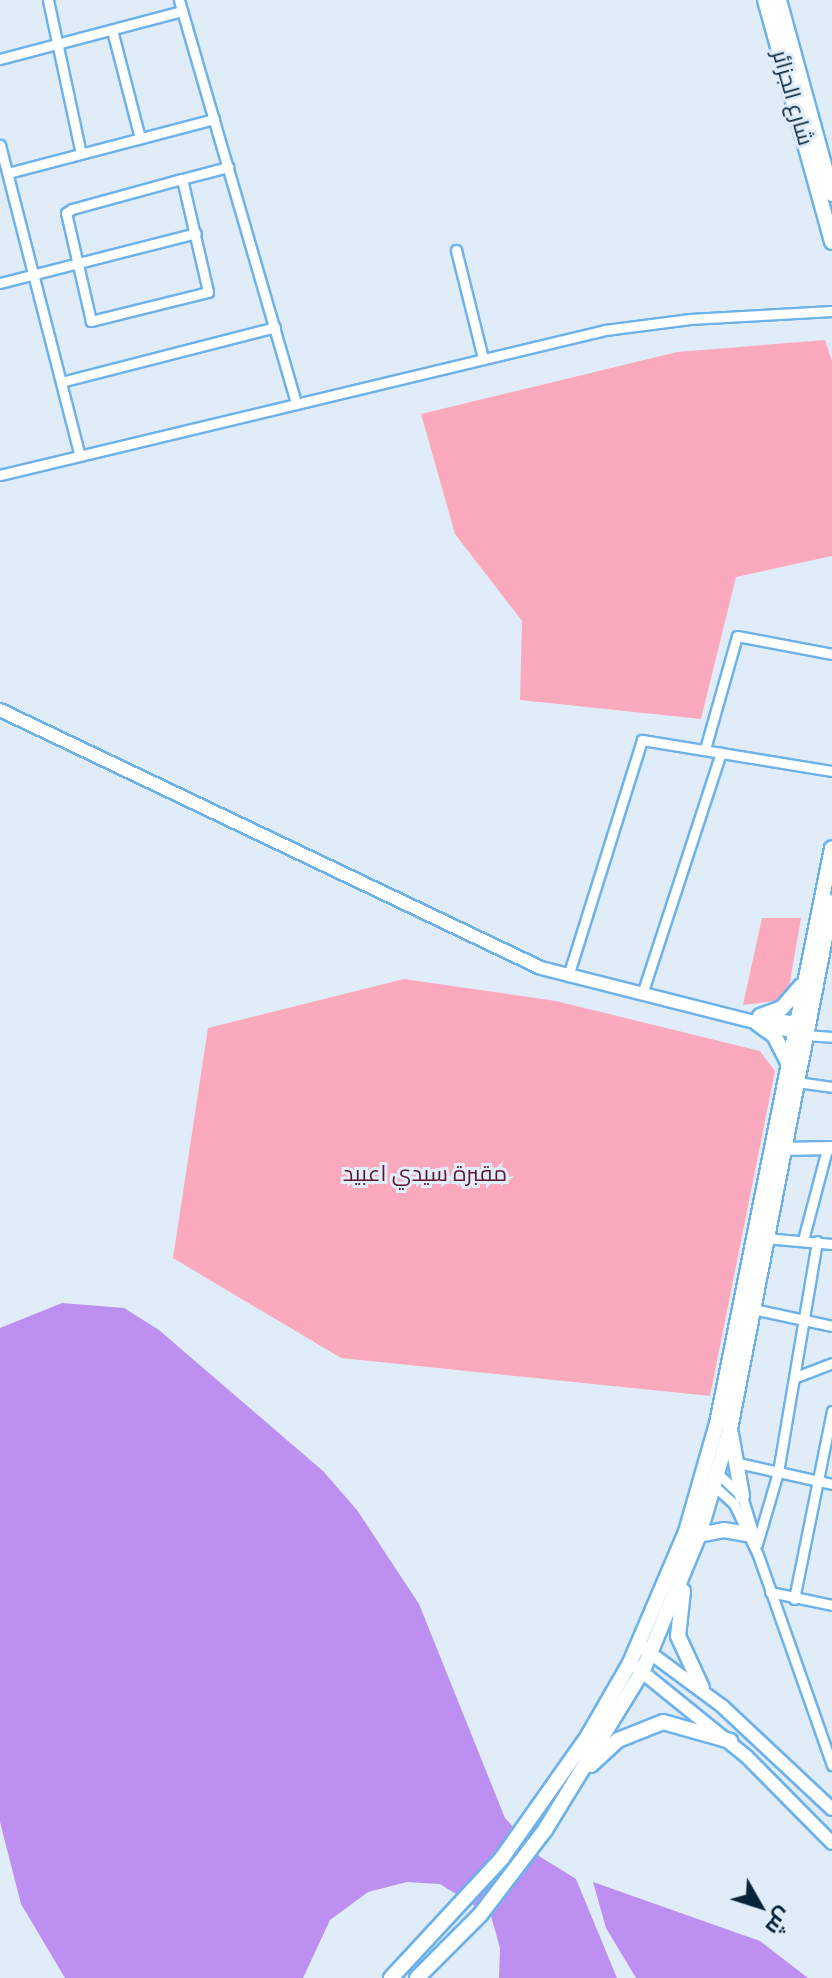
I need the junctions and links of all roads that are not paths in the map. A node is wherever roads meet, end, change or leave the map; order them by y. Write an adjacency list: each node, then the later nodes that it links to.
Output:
1 (48, 0): 6 (street)
2 (765, 0): 17 (main road, شارع الجزائر)
3 (779, 0): 15 (main road, شارع الجزائر)
4 (180, 5): 5 (street); 8 (street)
5 (112, 30): 6 (street); 9 (street)
6 (56, 45): 7 (street); 11 (street)
7 (0, 59)
8 (214, 119): 9 (street); 12 (street)
9 (140, 138): 11 (street)
10 (0, 145): 13 (street)
11 (81, 154): 13 (street)
12 (228, 167): 14 (street); 23 (street)
13 (8, 173): 20 (street)
14 (182, 179): 16 (street); 19 (street)
15 (832, 194)
16 (196, 233): 19 (street); 19 (street)
17 (832, 242)
18 (456, 250): 24 (street)
19 (76, 264): 20 (street)
20 (33, 275): 21 (street); 25 (street)
21 (0, 283)
22 (832, 311): 24 (street)
23 (275, 327): 25 (street); 26 (street)
24 (483, 358): 26 (street)
25 (61, 382): 27 (street)
26 (296, 402): 27 (street)
27 (80, 456): 28 (street)
28 (0, 475)
29 (832, 654): 31 (street)
30 (0, 710): 37 (main road)
31 (705, 749): 32 (street); 37 (street)
32 (721, 753): 33 (street); 39 (street)
33 (832, 771)
34 (832, 848): 38 (main road)
35 (832, 902): 36 (main road)
36 (826, 962): 41 (main road)
37 (568, 976): 39 (main road)
38 (804, 981): 40 (main road); 41 (main road)
39 (642, 994): 40 (main road)
40 (759, 1020): 41 (main road); 43 (main road)
41 (804, 1030): 42 (street); 43 (main road); 44 (main road)
42 (832, 1037)
43 (788, 1066): 61 (main road)
44 (797, 1082): 45 (street); 47 (main road)
45 (832, 1087)
46 (830, 1148): 47 (main road); 49 (street)
47 (782, 1149): 48 (main road)
48 (765, 1238): 49 (street); 52 (main road)
49 (803, 1240): 50 (street)
50 (817, 1241): 51 (street); 53 (street)
51 (832, 1244)
52 (753, 1309): 53 (street); 58 (main road)
53 (806, 1320): 54 (street); 56 (street)
54 (832, 1326)
55 (832, 1363): 56 (street)
56 (796, 1377): 60 (street)
57 (832, 1411): 62 (street)
58 (730, 1429): 59 (main road); 61 (main road)
59 (738, 1463): 60 (street); 64 (main road)
60 (778, 1472): 62 (street); 66 (street)
61 (710, 1476): 64 (street); 65 (main road); 66 (street); 71 (main road)
62 (818, 1481): 63 (street); 69 (street)
63 (832, 1484)
64 (742, 1496): 66 (street)
65 (699, 1535): 66 (main road); 67 (main road)
66 (754, 1544): 68 (street)
67 (687, 1565): 71 (main road); 73 (main road)
68 (770, 1592): 69 (street); 75 (street)
69 (794, 1599): 70 (street)
70 (832, 1605)
71 (644, 1648): 72 (main road); 73 (main road)
72 (636, 1667): 74 (main road); 76 (main road); 79 (main road)
73 (702, 1688): 77 (main road)
74 (730, 1741): 76 (main road); 78 (main road)
75 (832, 1765)
76 (576, 1779): 80 (main road)
77 (832, 1809)
78 (832, 1843)
79 (391, 1978)
80 (417, 1978)

